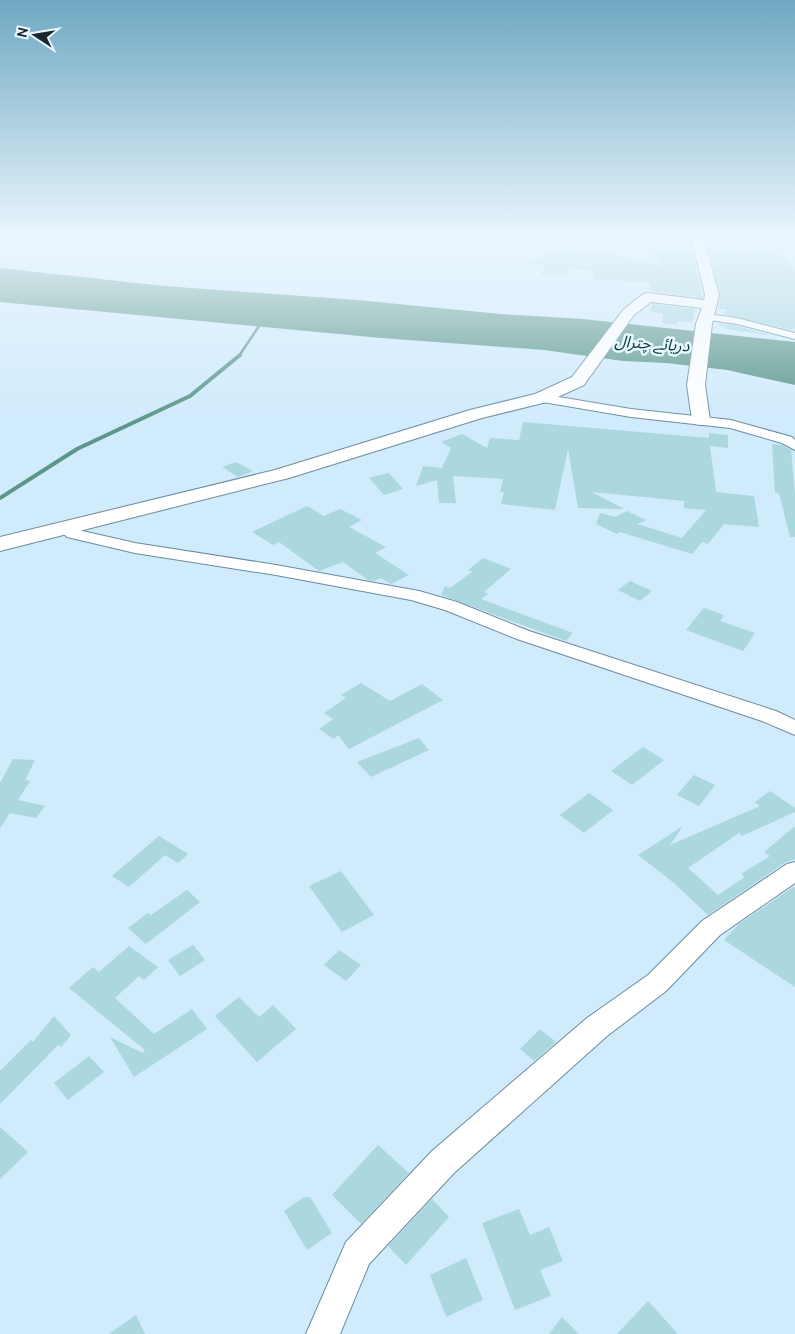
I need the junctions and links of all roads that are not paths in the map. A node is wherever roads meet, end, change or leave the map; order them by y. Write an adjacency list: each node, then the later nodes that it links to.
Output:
1 (645, 298): 6 (street)
2 (655, 298): 4 (street)
3 (711, 298): 4 (street)
4 (707, 315): 5 (street); 7 (street)
5 (795, 336)
6 (541, 398): 7 (street); 9 (street)
7 (701, 420): 8 (street)
8 (795, 446)
9 (64, 527): 10 (street); 11 (street)
10 (0, 544)
11 (795, 728)
12 (795, 871): 13 (street)
13 (323, 1334)

